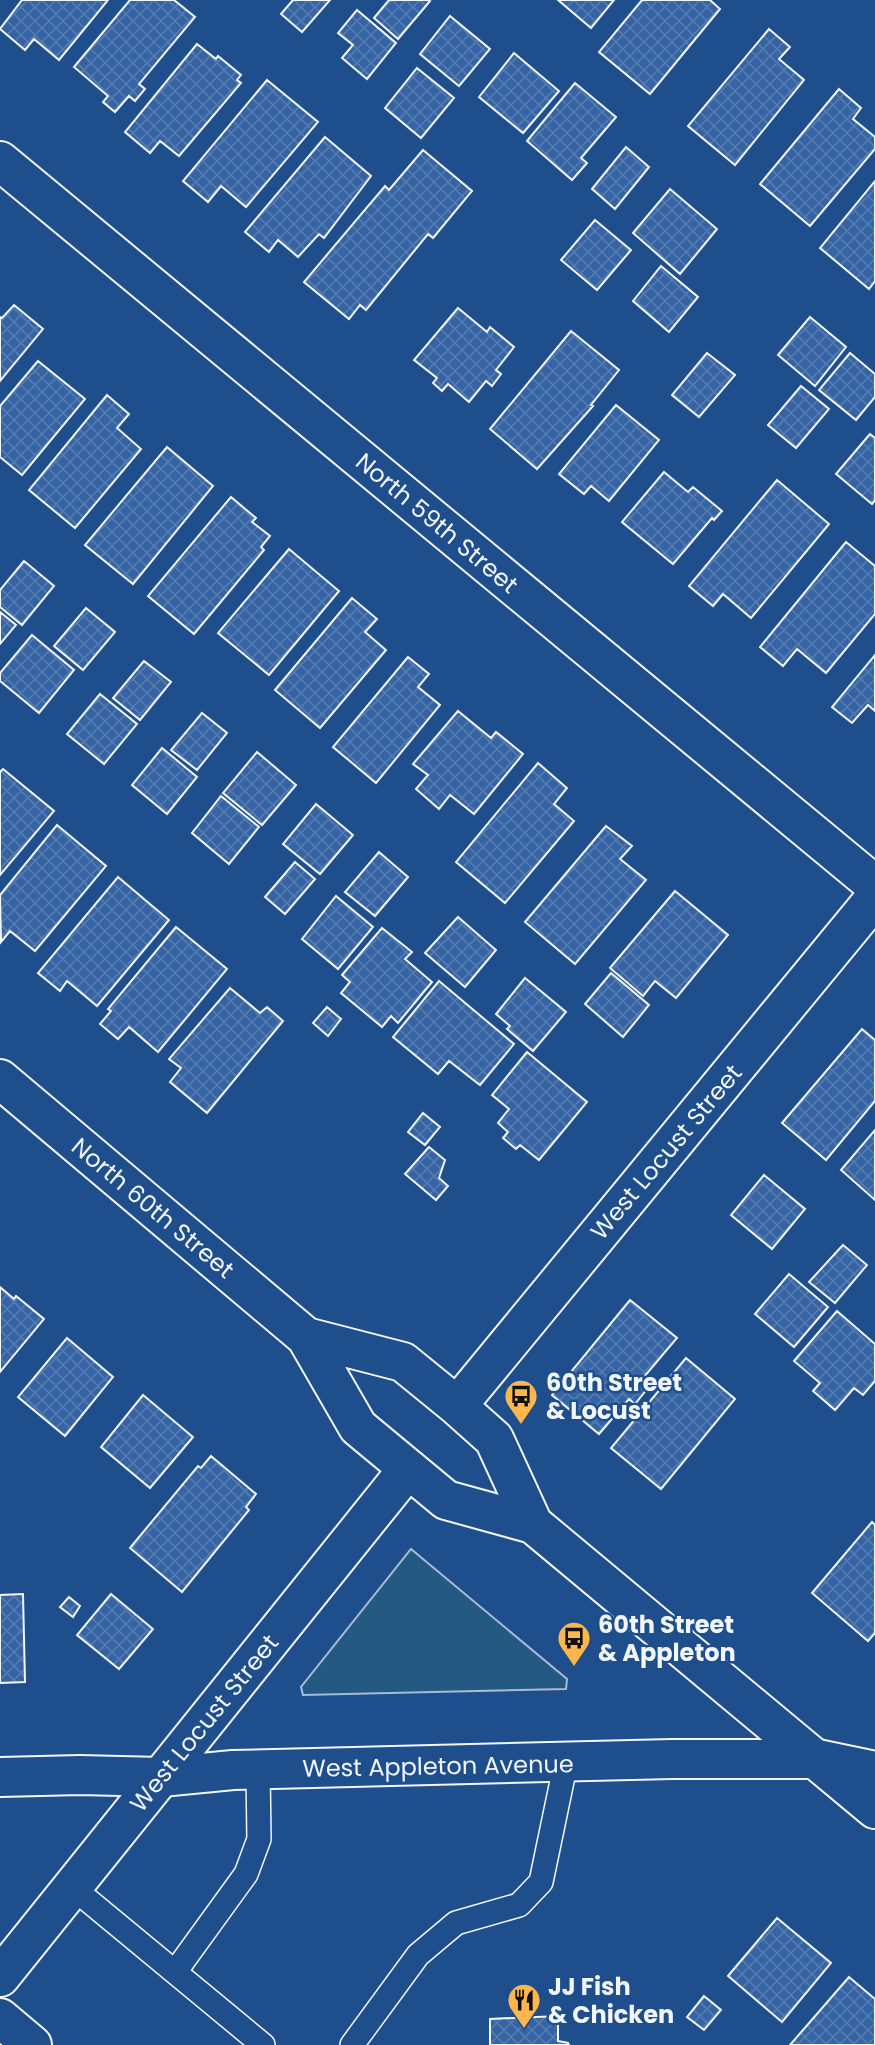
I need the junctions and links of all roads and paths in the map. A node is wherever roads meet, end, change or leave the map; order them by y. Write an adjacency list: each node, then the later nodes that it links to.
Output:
1 (0, 161): 2 (street, North 59th Street)
2 (875, 885)
3 (875, 898): 6 (street, West Locust Street)
4 (0, 1079): 5 (street, North 60th Street)
5 (306, 1337): 6 (street, North 60th Street); 7 (street, North 60th Street)
6 (457, 1406): 8 (street, North 60th Street)
7 (408, 1469): 8 (street, North 60th Street); 14 (street, West Locust Street)
8 (533, 1524): 9 (street, North 60th Street)
9 (818, 1759): 10 (street, West Appleton Avenue); 12 (street, West Appleton Avenue); 15 (street, North 60th Street)
10 (566, 1762): 11 (street, West Appleton Avenue); 22 (lane)
11 (258, 1770): 14 (street, West Appleton Avenue); 17 (lane)
12 (875, 1771)
13 (0, 1777): 14 (street, West Appleton Avenue)
14 (161, 1777): 16 (street, West Locust Street)
15 (875, 1808)
16 (72, 1887): 17 (lane); 18 (street, West Locust Street)
17 (175, 1972): 21 (lane)
18 (0, 1977)
19 (0, 2018): 20 (street)
20 (32, 2045)
21 (263, 2045)
22 (352, 2045)

